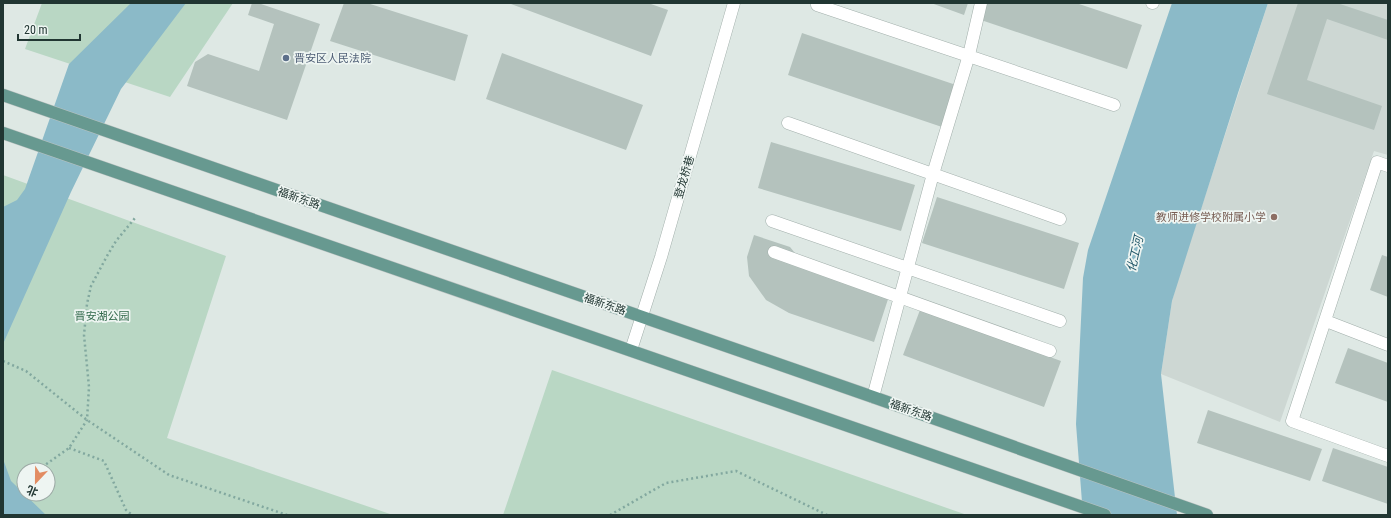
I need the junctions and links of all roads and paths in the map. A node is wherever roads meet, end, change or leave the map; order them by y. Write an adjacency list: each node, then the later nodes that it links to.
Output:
1 (734, 3): 17 (street, 登龙桥巷)
2 (981, 3): 4 (street)
3 (817, 5): 4 (street)
4 (969, 55): 6 (street); 10 (street)
5 (3, 95): 17 (main road, 福新东路)
6 (1114, 105)
7 (788, 123): 10 (street)
8 (3, 132): 21 (main road)
9 (1388, 166): 19 (street)
10 (933, 174): 12 (street); 15 (street)
11 (136, 218): 25 (path)
12 (1060, 219)
13 (772, 221): 15 (street)
14 (774, 252): 16 (street)
15 (908, 268): 16 (street); 18 (street)
16 (900, 297): 22 (street); 24 (street)
17 (641, 317): 21 (street, 登龙桥巷); 24 (main road, 福新东路)
18 (1060, 321)
19 (1326, 321): 20 (street); 27 (street)
20 (1388, 344)
21 (631, 350): 33 (main road)
22 (1050, 351)
23 (3, 361): 25 (path)
24 (873, 397): 34 (main road, 福新东路)
25 (87, 420): 26 (path); 30 (path)
26 (69, 448): 28 (path); 29 (path)
27 (1388, 456)
28 (49, 462)
29 (132, 515)
30 (287, 515)
31 (610, 515): 32 (path)
32 (827, 515)
33 (1105, 515)
34 (1207, 515)

